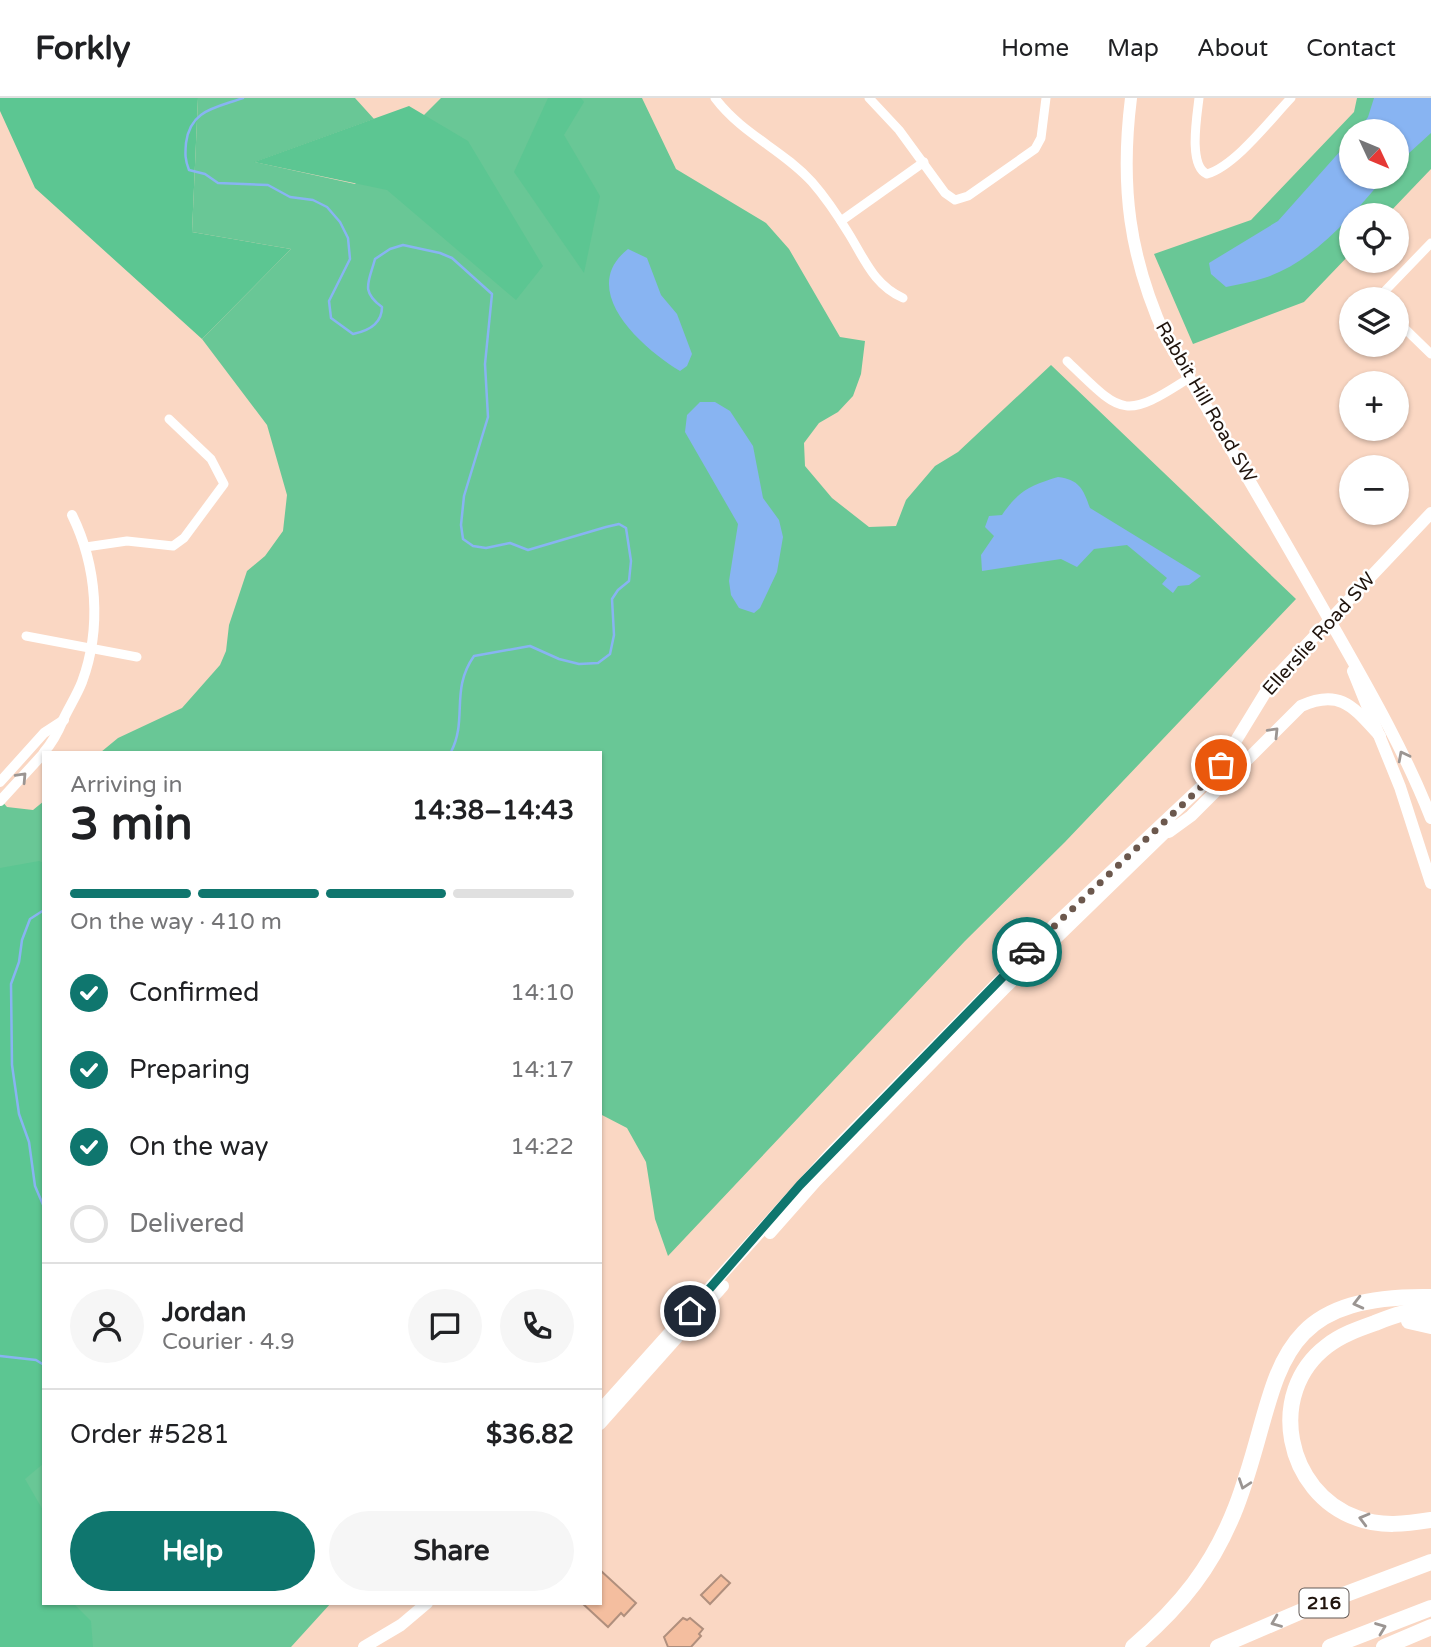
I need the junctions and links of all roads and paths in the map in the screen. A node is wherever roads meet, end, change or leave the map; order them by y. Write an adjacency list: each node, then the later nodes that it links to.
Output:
1 (715, 98): 8 (street)
2 (869, 98): 7 (street)
3 (1046, 98): 7 (street)
4 (1131, 98): 15 (main road, Rabbit Hill Road SW)
5 (1199, 98): 6 (street)
6 (1290, 98)
7 (924, 162): 8 (street)
8 (841, 221): 11 (street)
9 (1431, 243): 10 (street)
10 (1389, 287)
11 (903, 298)
12 (1409, 333): 13 (street)
13 (1431, 354)
14 (1067, 361): 15 (street)
15 (1189, 378): 20 (main road, Rabbit Hill Road SW)
16 (169, 419): 19 (street)
17 (1431, 513): 20 (main road, Ellerslie Road SW)
18 (72, 514): 19 (street)
19 (86, 547): 23 (street)
20 (1329, 619): 22 (main road, Rabbit Hill Road SW); 29 (main road, Ellerslie Road SW)
21 (26, 636): 23 (street)
22 (1345, 646): 26 (main road, Rabbit Hill Road SW); 32 (main road, Rabbit Hill Road SW, one-way to 22)
23 (91, 647): 24 (street); 25 (street)
24 (138, 657)
25 (64, 720): 27 (street); 30 (street)
26 (1380, 736): 33 (main road, one-way to 26); 34 (main road, Rabbit Hill Road SW)
27 (46, 751)
28 (42, 755): 31 (street, one-way to 28)
29 (1221, 765): 33 (main road, Ellerslie Road SW); 40 (main road, Ellerslie Road SW)
30 (0, 782)
31 (0, 801)
32 (1431, 818)
33 (1152, 845): 41 (main road, Ellerslie Road SW)
34 (1431, 880)
35 (1430, 1299): 38 (highway); 50 (highway, one-way to 50)
36 (1431, 1320): 37 (highway)
37 (1409, 1321): 38 (highway); 39 (highway)
38 (1378, 1322): 42 (highway, one-way to 38)
39 (1431, 1326)
40 (602, 1408)
41 (602, 1422)
42 (1431, 1520)
43 (1431, 1562): 51 (highway, 216, one-way to 51)
44 (412, 1605): 48 (main road)
45 (425, 1605): 48 (main road)
46 (1431, 1608): 52 (highway, 216, one-way to 46)
47 (1431, 1627): 53 (highway)
48 (376, 1640): 49 (main road)
49 (363, 1647)
50 (1133, 1647)
51 (1218, 1647)
52 (1330, 1647)
53 (1384, 1647)

